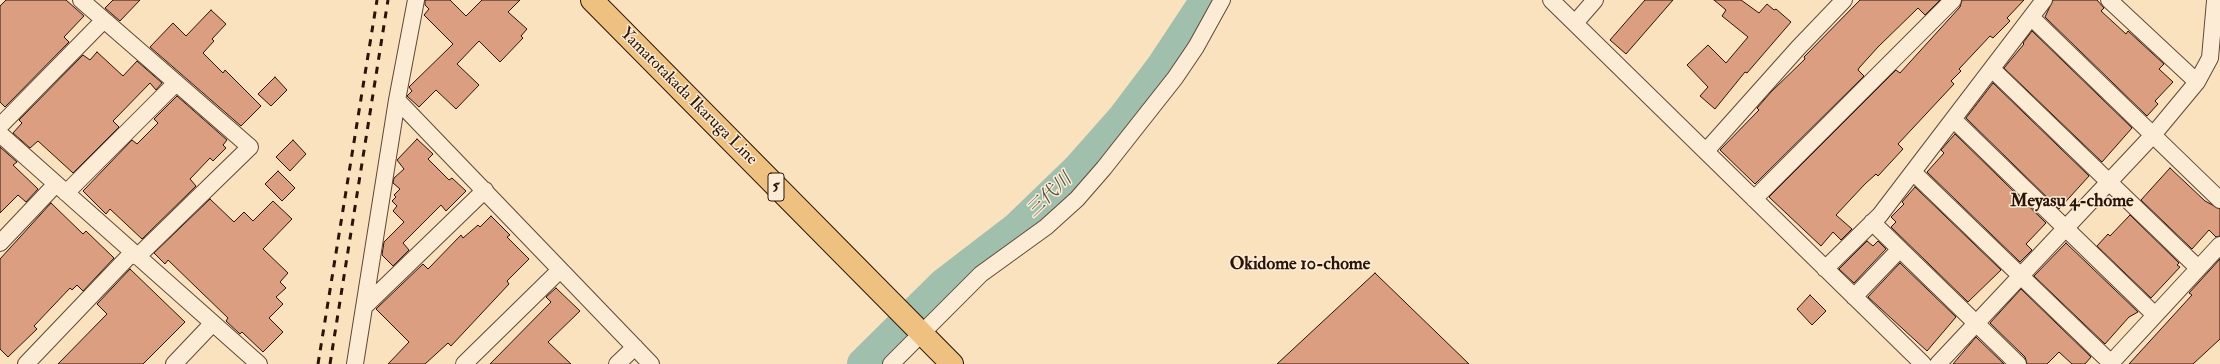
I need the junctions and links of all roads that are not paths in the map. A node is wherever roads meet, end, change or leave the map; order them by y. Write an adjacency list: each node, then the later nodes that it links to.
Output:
1 (80, 0): 13 (street)
2 (416, 0): 18 (street)
3 (592, 0): 45 (main road, Yamatotakada Ikaruga Line / 5)
4 (1222, 0): 45 (street)
5 (1551, 0): 14 (street)
6 (1594, 0): 14 (street)
7 (1844, 0): 23 (street)
8 (1953, 0): 28 (street)
9 (2044, 0): 12 (street)
10 (2109, 0): 16 (street)
11 (2216, 5): 16 (street)
12 (2031, 17): 15 (street); 22 (street)
13 (104, 21): 17 (street); 20 (street)
14 (1575, 23): 23 (street)
15 (1992, 69): 19 (street); 25 (street)
16 (2197, 82): 22 (street)
17 (175, 84): 26 (street); 35 (street)
18 (397, 100): 27 (street); 41 (street)
19 (1953, 119): 24 (street); 31 (street)
20 (0, 126)
21 (0, 134): 26 (street)
22 (2153, 135): 25 (street); 29 (street)
23 (1706, 151): 28 (street)
24 (1913, 172): 30 (street); 39 (street)
25 (2109, 181): 31 (street); 36 (street)
26 (62, 188): 32 (street); 35 (street)
27 (484, 190): 38 (street); 41 (street)
28 (1754, 199): 37 (street)
29 (2220, 200)
30 (1872, 222): 34 (street); 37 (street)
31 (2066, 228): 39 (street); 42 (street)
32 (0, 243)
33 (2220, 245): 36 (street)
34 (1900, 249): 40 (street); 43 (street)
35 (134, 255): 44 (street); 47 (street)
36 (2198, 268): 42 (street)
37 (1825, 269): 40 (street)
38 (560, 270): 46 (street); 51 (street)
39 (2020, 276): 43 (street); 59 (street)
40 (1854, 297): 56 (street)
41 (364, 307): 50 (street)
42 (2155, 315): 59 (street)
43 (1976, 323): 57 (street); 58 (street)
44 (212, 324): 48 (street); 49 (street)
45 (921, 332): 54 (street); 55 (main road, Yamatotakada Ikaruga Line / 5)
46 (634, 347): 52 (street); 53 (street)
47 (26, 364)
48 (174, 364)
49 (259, 364)
50 (355, 364)
51 (464, 364)
52 (617, 364)
53 (651, 364)
54 (891, 364)
55 (952, 364)
56 (1923, 364)
57 (1938, 364)
58 (2018, 364)
59 (2110, 364)

